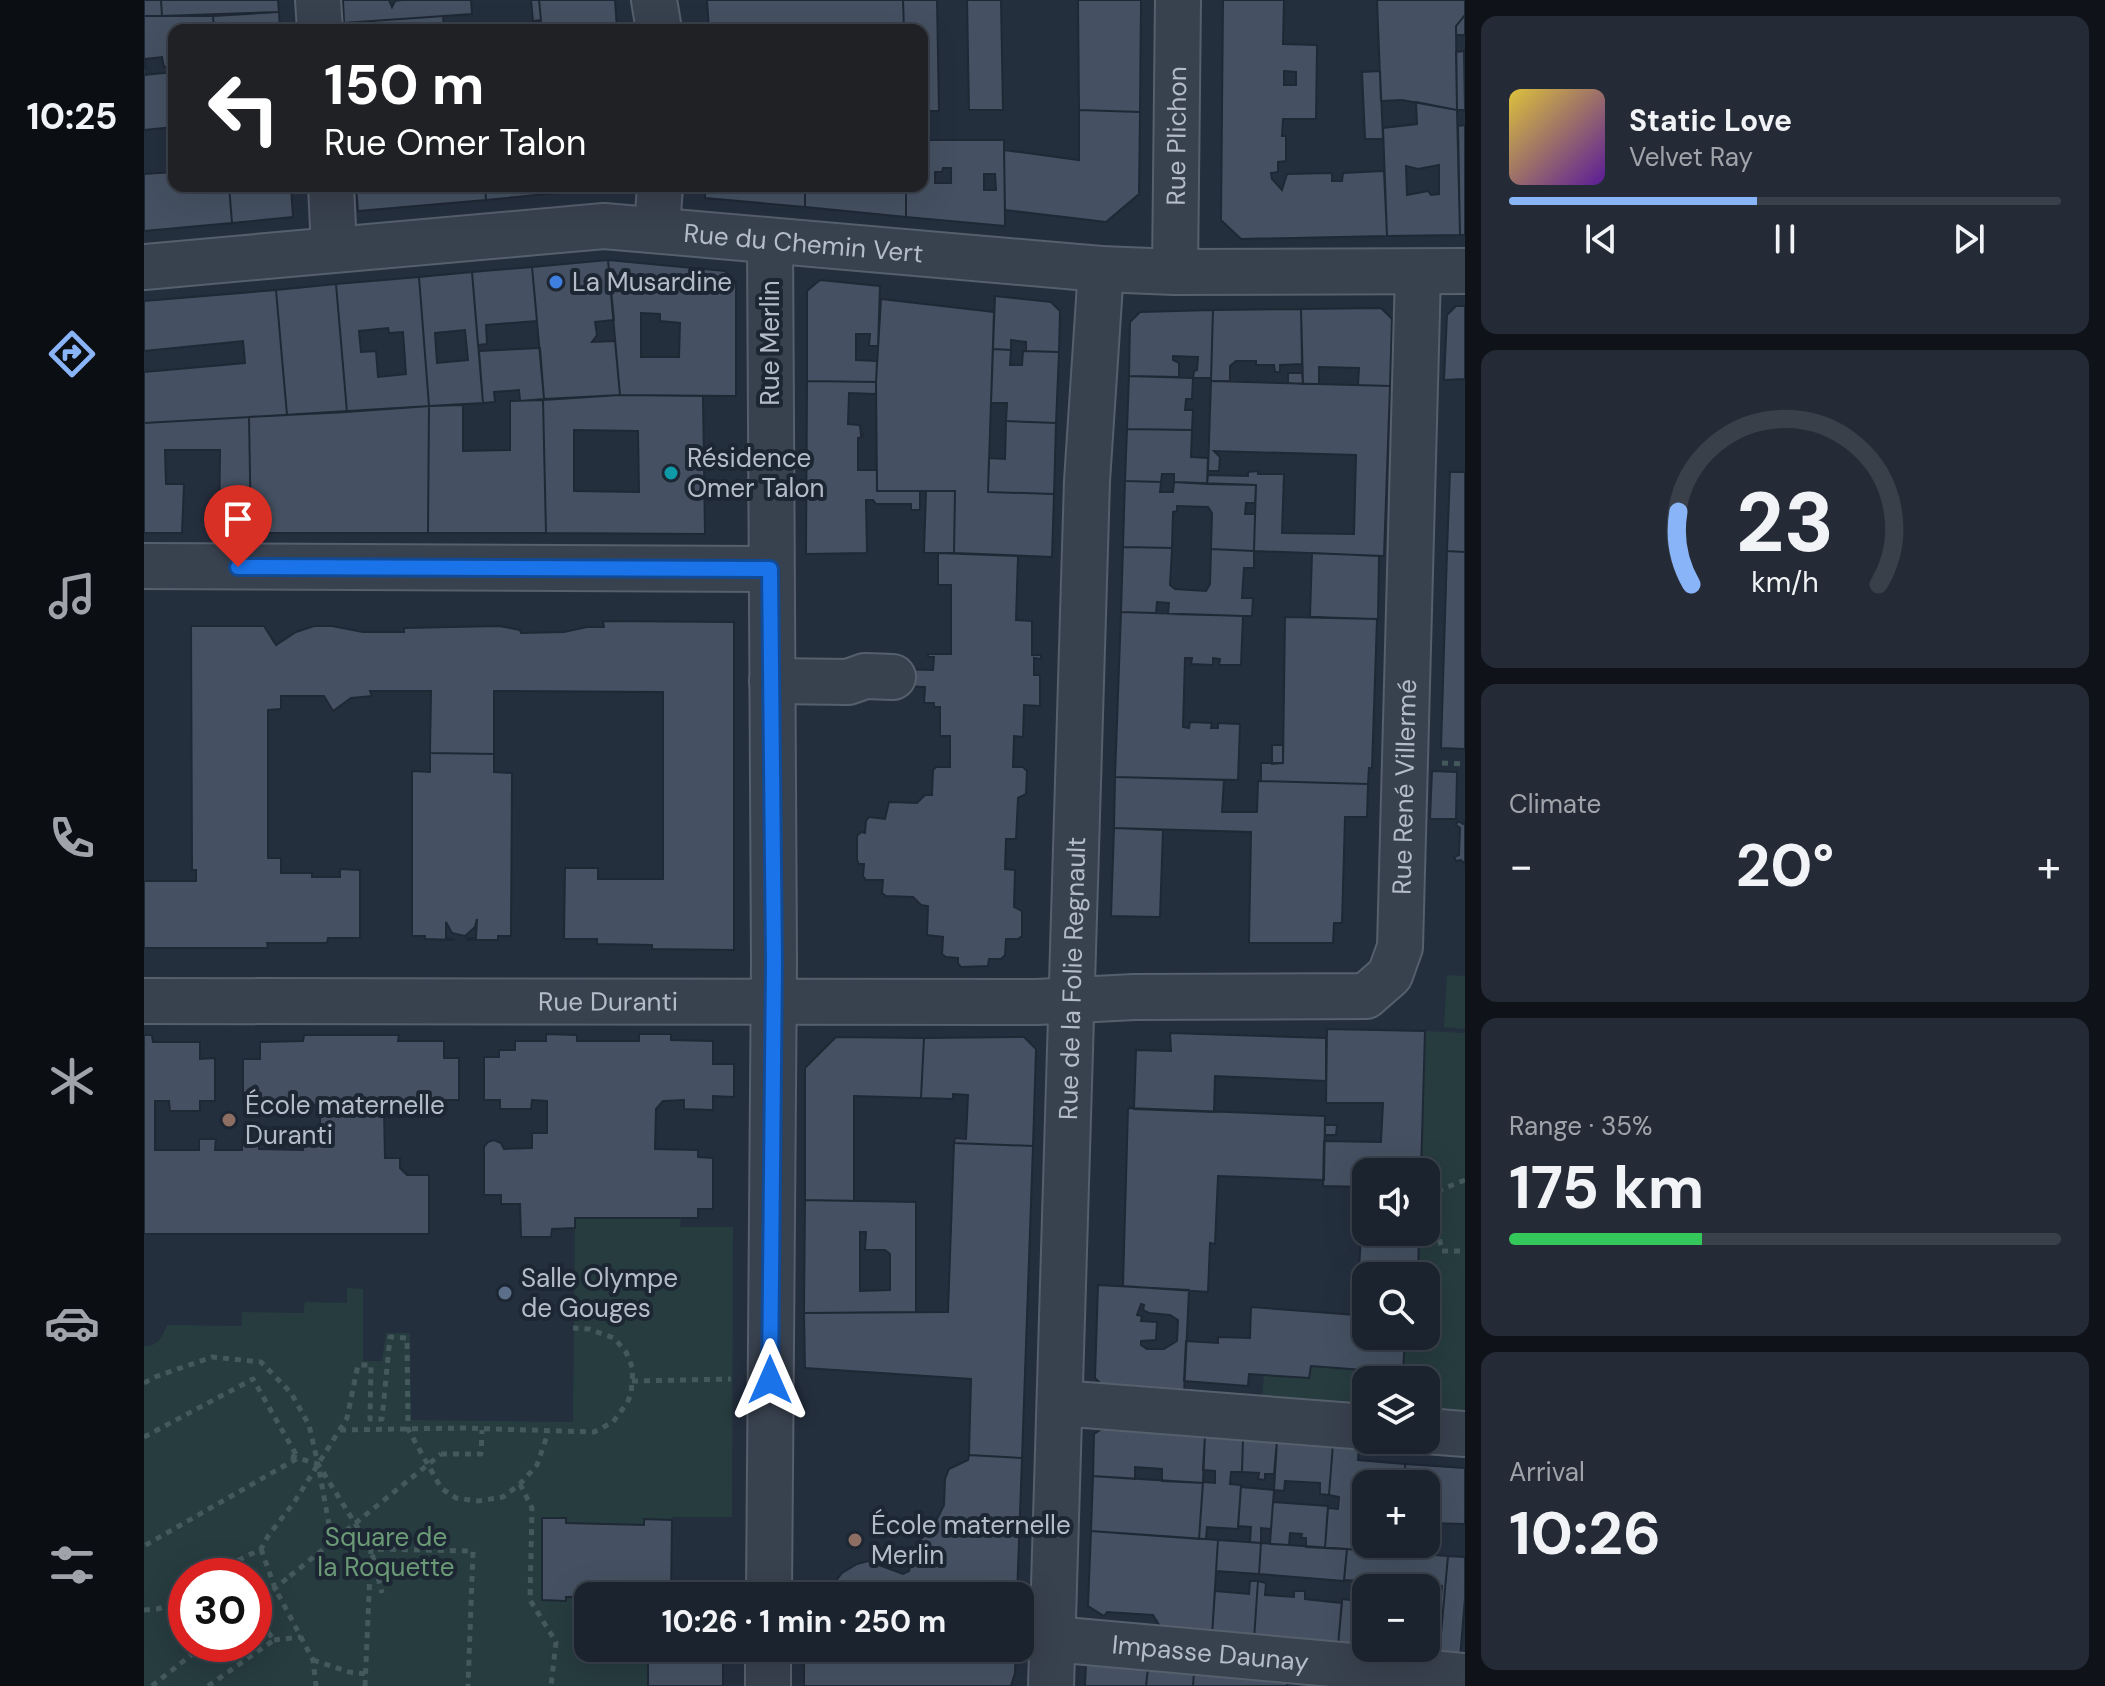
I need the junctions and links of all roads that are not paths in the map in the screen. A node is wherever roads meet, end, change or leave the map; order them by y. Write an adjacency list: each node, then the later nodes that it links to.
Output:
1 (318, 0): 4 (street)
2 (654, 0): 5 (street)
3 (1178, 0): 14 (street, Rue Plichon)
4 (320, 24)
5 (658, 24)
6 (331, 192): 10 (street)
7 (660, 192): 8 (street)
8 (657, 229): 9 (street, Rue du Chemin Vert); 10 (street, Rue du Chemin Vert)
9 (770, 241): 12 (street, Rue du Chemin Vert); 17 (street, Rue Merlin)
10 (334, 248): 11 (street, Rue du Chemin Vert)
11 (144, 267)
12 (1101, 269): 14 (street, Rue du Chemin Vert); 20 (street, Rue de la Folie Regnault)
13 (1465, 271): 15 (street, Rue du Chemin Vert)
14 (1175, 272): 15 (street, Rue du Chemin Vert)
15 (1418, 272): 20 (street, Rue René Villermé)
16 (144, 566): 17 (street)
17 (770, 569): 19 (street, Rue Merlin)
18 (893, 677): 19 (street)
19 (772, 681): 22 (street, Rue Merlin)
20 (1073, 1000): 22 (street, Rue Duranti); 23 (street, Rue de la Folie Regnault)
21 (144, 1001): 22 (street, Rue Duranti)
22 (773, 1001): 27 (street, Rue Merlin)
23 (1060, 1403): 24 (street); 28 (street, Rue de la Folie Regnault)
24 (1352, 1426)
25 (1440, 1432): 26 (street)
26 (1465, 1434)
27 (769, 1582)
28 (1053, 1639): 30 (street, Impasse Daunay); 32 (street, Rue de la Folie Regnault)
29 (768, 1662): 31 (street)
30 (1465, 1676)
31 (768, 1686)
32 (1051, 1686)

